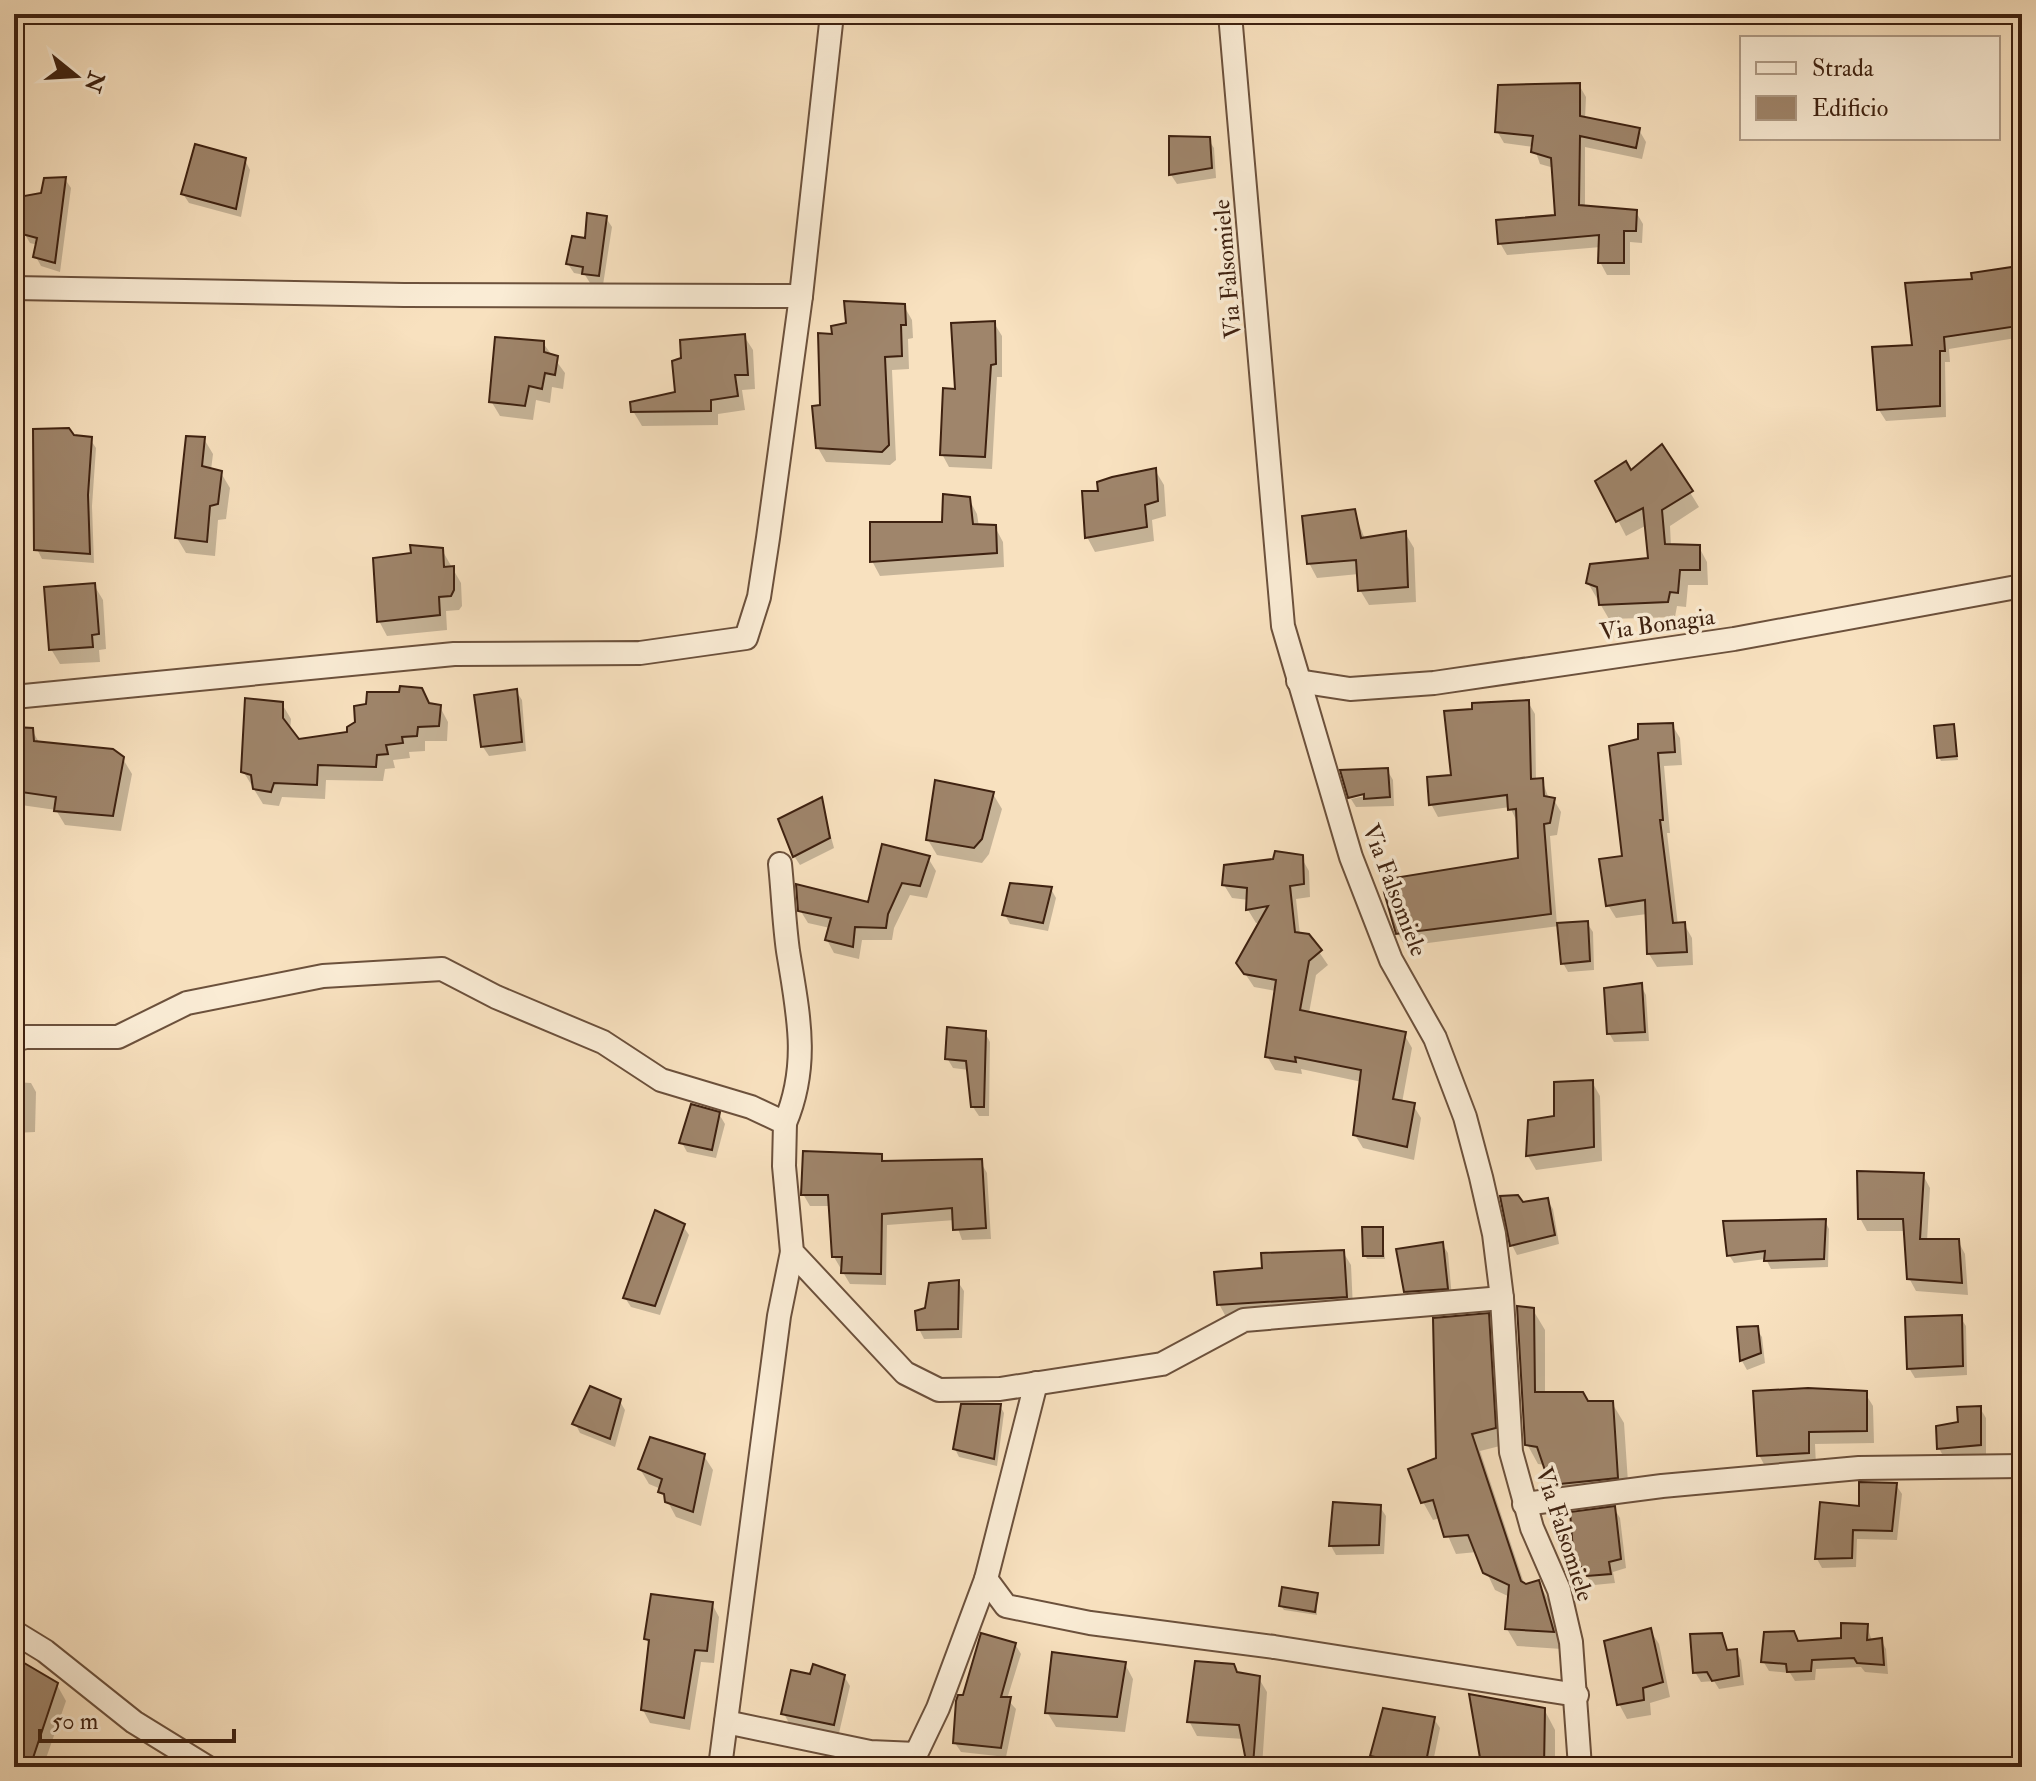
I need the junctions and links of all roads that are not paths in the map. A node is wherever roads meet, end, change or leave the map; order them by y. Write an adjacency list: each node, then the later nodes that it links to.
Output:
1 (832, 14): 4 (street)
2 (1230, 14): 6 (street, Via Falsomiele)
3 (14, 288): 4 (street)
4 (801, 296): 7 (street)
5 (2022, 586): 6 (street, Via Bonagia)
6 (1298, 681): 12 (street, Via Falsomiele)
7 (14, 697)
8 (780, 864): 10 (street)
9 (14, 1040): 10 (street)
10 (785, 1123): 11 (street)
11 (792, 1252): 13 (street); 19 (street)
12 (1502, 1298): 13 (street); 15 (street, Via Falsomiele)
13 (1036, 1383): 16 (street)
14 (2022, 1466): 15 (street)
15 (1524, 1504): 18 (street, Via Falsomiele)
16 (986, 1579): 18 (street); 19 (street)
17 (14, 1632): 20 (street)
18 (1577, 1695): 22 (street, Via Falsomiele)
19 (726, 1722): 21 (street)
20 (207, 1767)
21 (720, 1767)
22 (1580, 1767)

